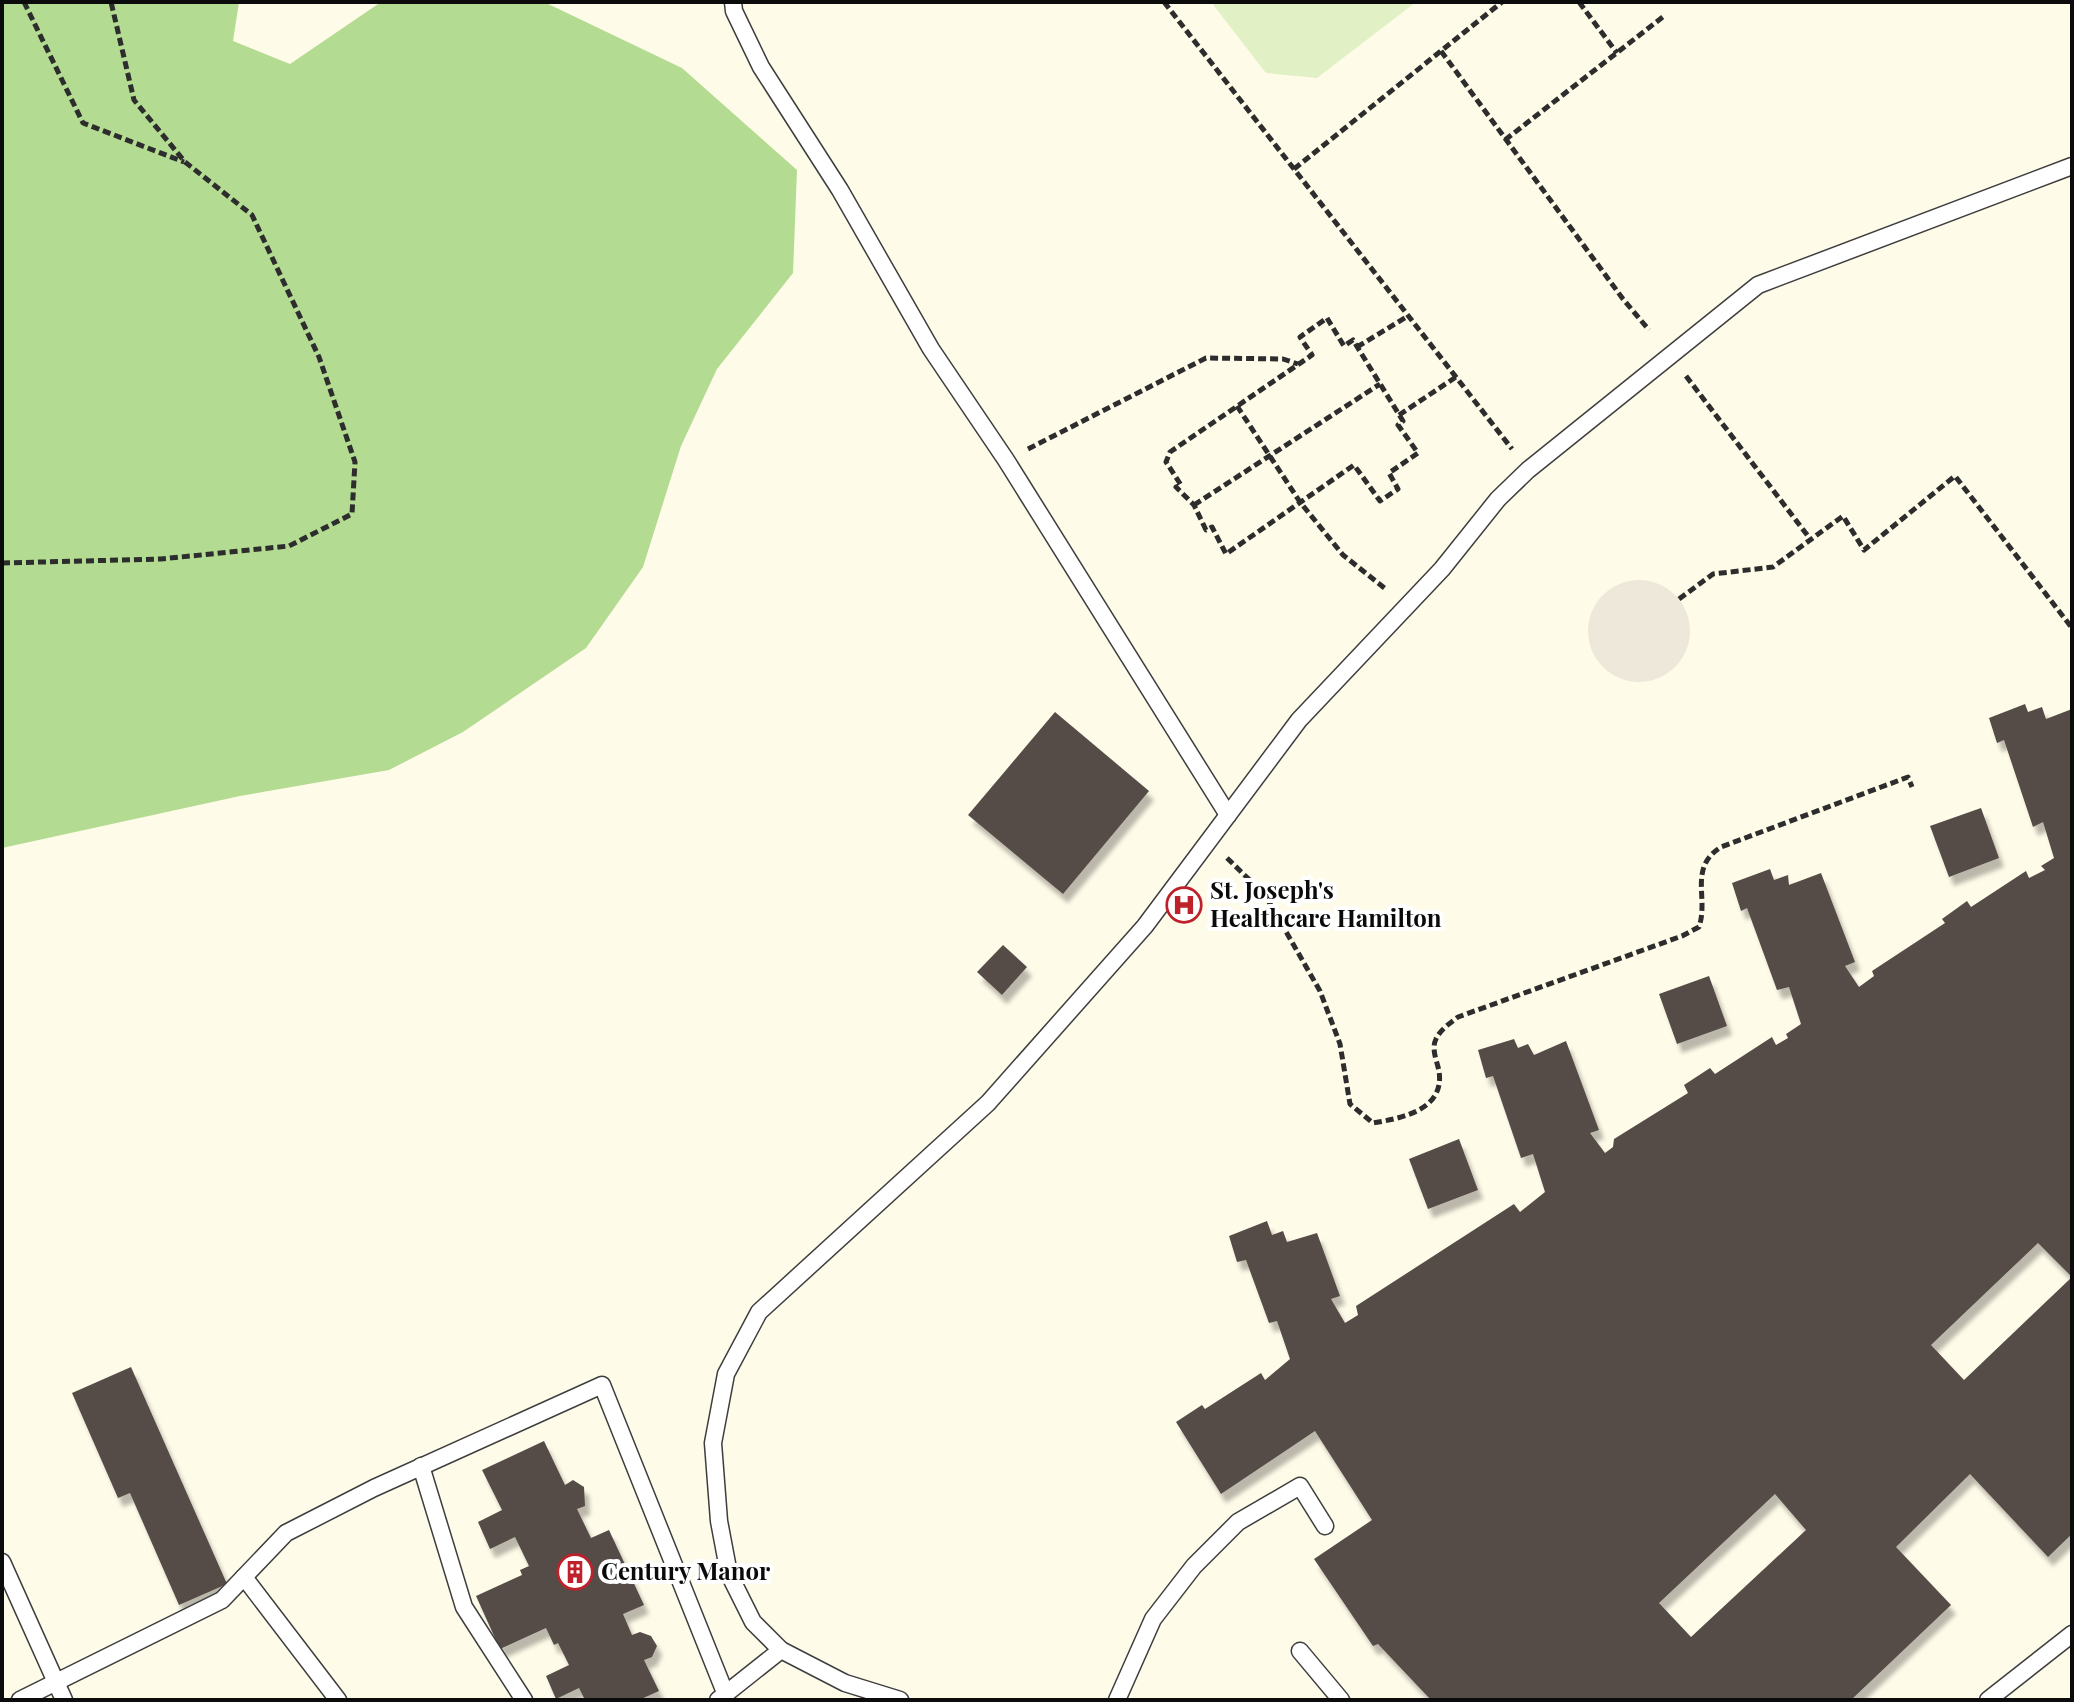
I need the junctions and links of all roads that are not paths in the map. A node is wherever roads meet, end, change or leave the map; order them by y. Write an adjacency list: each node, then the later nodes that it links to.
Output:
1 (733, 2): 3 (lane)
2 (2072, 166): 3 (lane)
3 (1228, 815): 9 (lane)
4 (421, 1466): 7 (lane); 12 (lane); 16 (lane)
5 (1325, 1526): 18 (lane)
6 (2, 1562): 11 (lane)
7 (244, 1577): 11 (lane); 15 (lane)
8 (2072, 1634): 20 (lane)
9 (781, 1650): 12 (lane); 17 (lane)
10 (1300, 1651): 19 (lane)
11 (58, 1683): 13 (lane); 14 (lane)
12 (722, 1697)
13 (20, 1700)
14 (64, 1700)
15 (338, 1700)
16 (524, 1700)
17 (900, 1700)
18 (1117, 1700)
19 (1341, 1700)
20 (1988, 1700)

